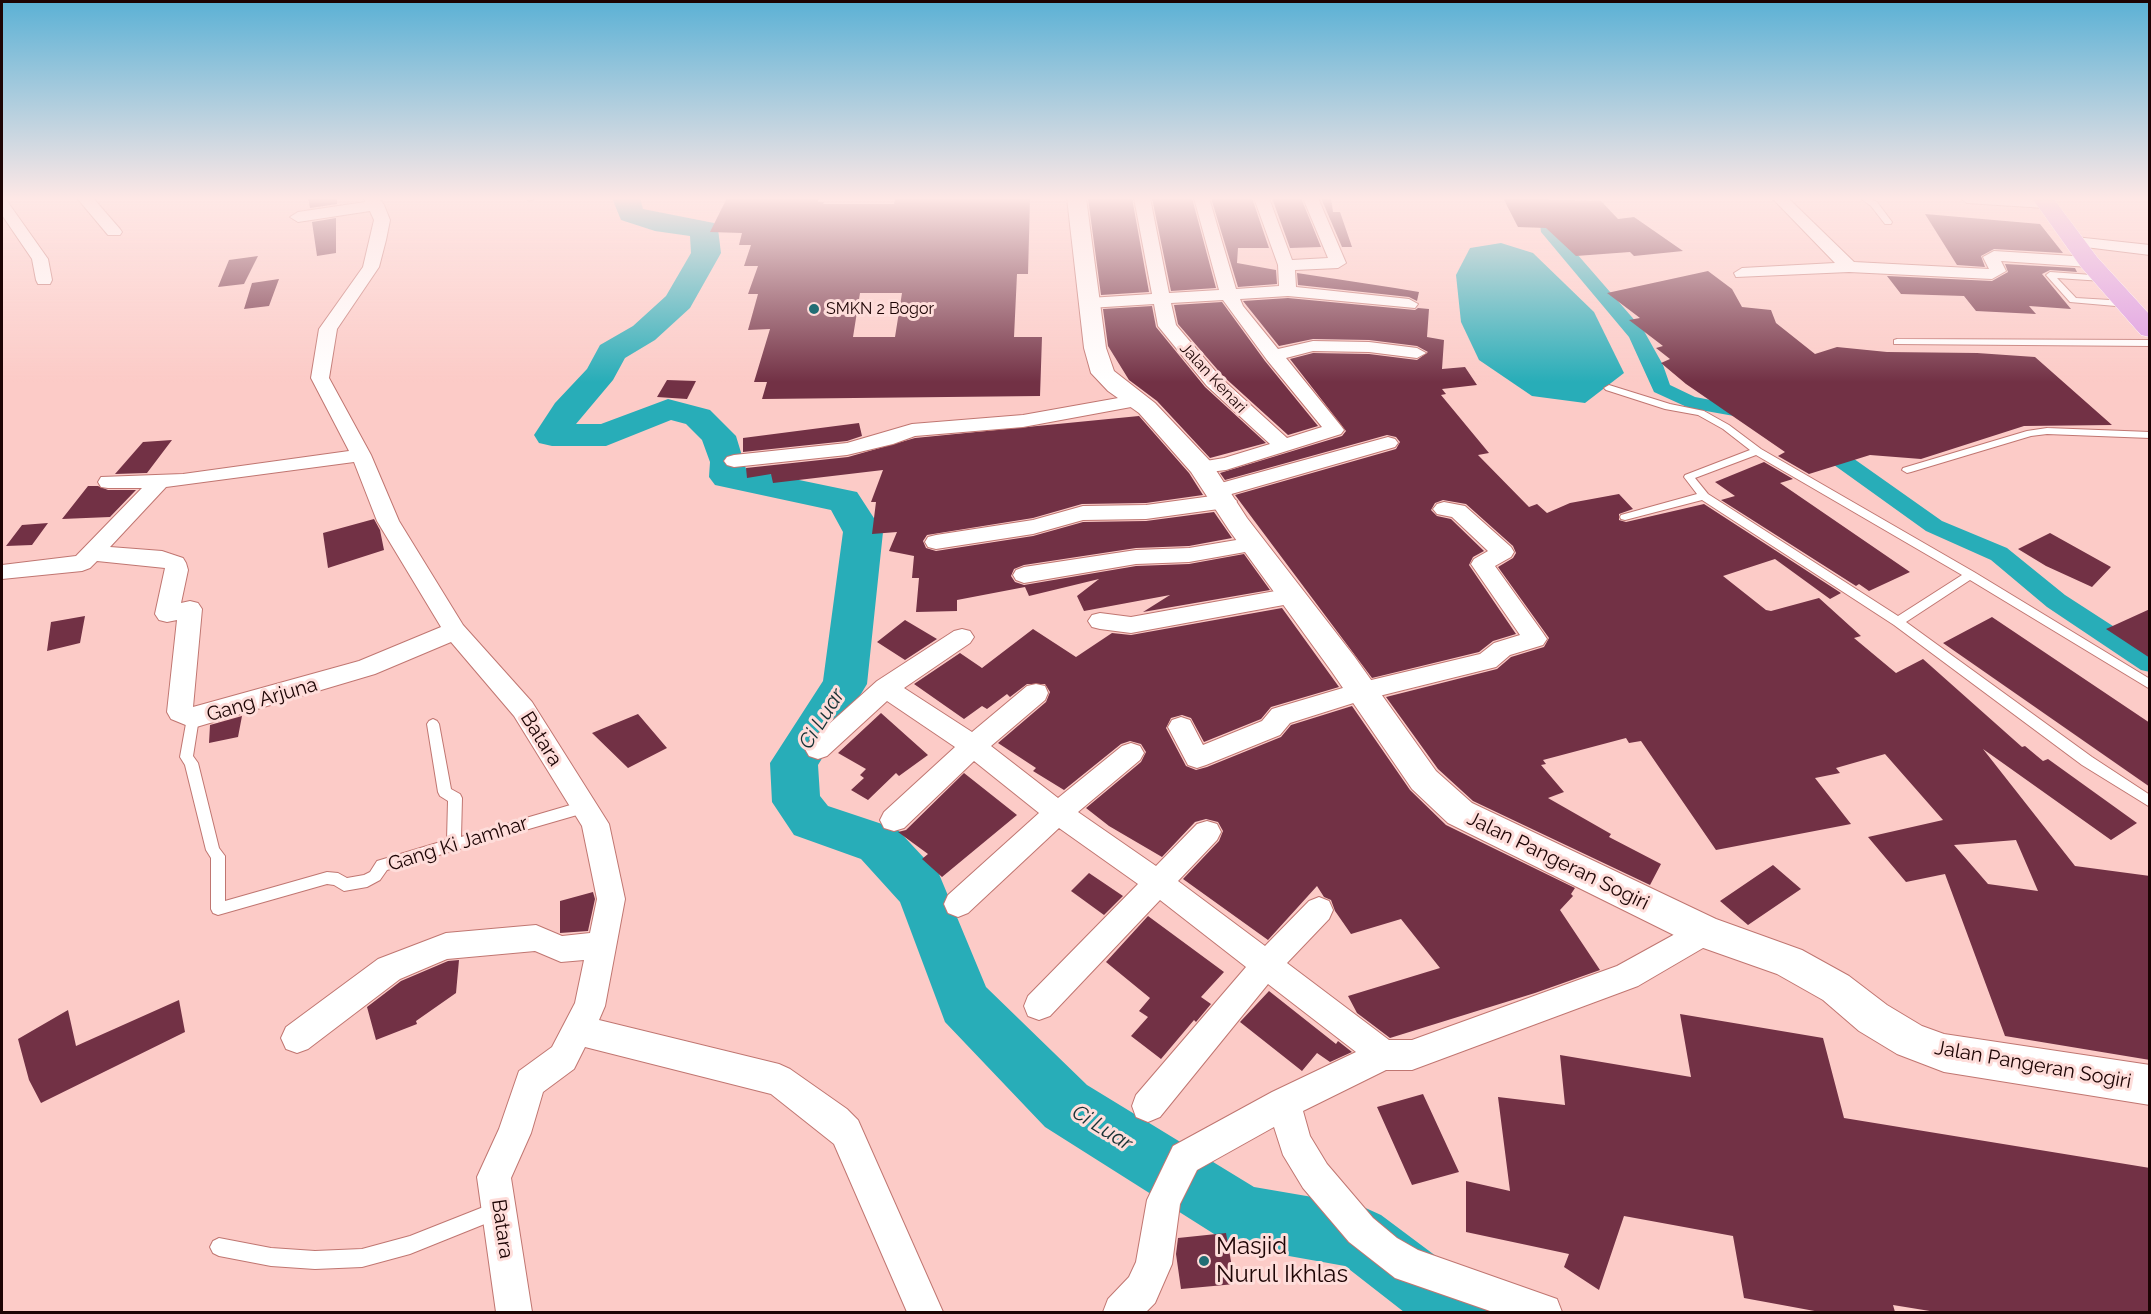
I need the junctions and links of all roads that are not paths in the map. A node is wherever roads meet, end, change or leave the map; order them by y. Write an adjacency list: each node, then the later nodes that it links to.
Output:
1 (40, 259): 16 (street)
2 (373, 259): 34 (street, Batara)
3 (1084, 259): 20 (street, Jalan Pangeran Sogiri)
4 (1155, 259): 19 (street, Jalan Kenari)
5 (1219, 259): 18 (street)
6 (1284, 259): 12 (street)
7 (1336, 259): 12 (street)
8 (1841, 259): 13 (street)
9 (1992, 259): 13 (street)
10 (2018, 259): 14 (street)
11 (2088, 259): 14 (highway)
12 (1286, 265): 17 (street)
13 (1849, 267): 15 (street)
14 (2096, 270): 22 (highway); 22 (lane)
15 (1742, 273)
16 (44, 280)
17 (1288, 291): 18 (street); 21 (street)
18 (1230, 297): 19 (street); 27 (street)
19 (1163, 298): 20 (street); 32 (street, Jalan Kenari)
20 (1089, 303): 29 (street, Jalan Pangeran Sogiri)
21 (1409, 304)
22 (2127, 304): 23 (highway)
23 (2150, 330)
24 (1897, 342): 25 (lane)
25 (2150, 343)
26 (1417, 353): 27 (street)
27 (1273, 356): 32 (street)
28 (1609, 388): 33 (lane)
29 (1135, 401): 35 (street); 39 (street, Jalan Pangeran Sogiri)
30 (2150, 435): 36 (lane)
31 (1388, 443): 39 (street)
32 (1283, 446): 39 (street)
33 (1757, 451): 40 (lane); 48 (lane)
34 (361, 455): 37 (street); 52 (street, Batara)
35 (734, 461)
36 (1906, 470)
37 (160, 481): 38 (street); 45 (street)
38 (108, 482)
39 (1215, 486): 43 (street); 44 (street, Jalan Pangeran Sogiri)
40 (1704, 496): 42 (lane); 51 (lane)
41 (1444, 509): 56 (street)
42 (1625, 517)
43 (936, 542)
44 (1254, 544): 47 (street); 49 (street, Jalan Pangeran Sogiri)
45 (86, 558): 46 (street); 58 (street, Gang Arjuna)
46 (2, 572)
47 (1024, 575)
48 (1970, 575): 51 (lane); 54 (lane)
49 (1292, 596): 50 (street); 56 (street, Jalan Pangeran Sogiri)
50 (1100, 621)
51 (1898, 622): 64 (lane)
52 (455, 631): 58 (street, Gang Arjuna); 65 (street, Batara)
53 (962, 637): 55 (street)
54 (2150, 684)
55 (886, 688): 61 (street); 62 (street)
56 (1363, 691): 60 (street); 73 (street, Jalan Pangeran Sogiri)
57 (1036, 693): 61 (street)
58 (194, 718): 69 (lane, Gang Ki Jamhar)
59 (433, 724): 69 (lane)
60 (1180, 727)
61 (974, 746): 66 (street); 67 (street)
62 (818, 749)
63 (1131, 753): 66 (street)
64 (2150, 802)
65 (584, 807): 69 (lane, Gang Ki Jamhar); 74 (street, Batara)
66 (1058, 813): 70 (street); 71 (street)
67 (894, 820)
68 (1207, 831): 70 (street)
69 (454, 844)
70 (1159, 883): 75 (street); 76 (street)
71 (958, 904)
72 (1319, 910): 75 (street)
73 (1705, 932): 79 (street); 80 (street, Jalan Pangeran Sogiri)
74 (600, 945): 77 (street, Batara); 78 (street)
75 (1265, 966): 79 (street); 82 (street)
76 (1039, 1006)
77 (578, 1029): 83 (street, Batara); 86 (street)
78 (297, 1038)
79 (1384, 1055): 81 (street)
80 (2150, 1085)
81 (1284, 1103): 87 (street); 88 (street)
82 (1148, 1106)
83 (500, 1210): 84 (lane); 85 (street, Batara)
84 (219, 1247)
85 (514, 1312)
86 (925, 1312)
87 (1121, 1312)
88 (1544, 1312)

